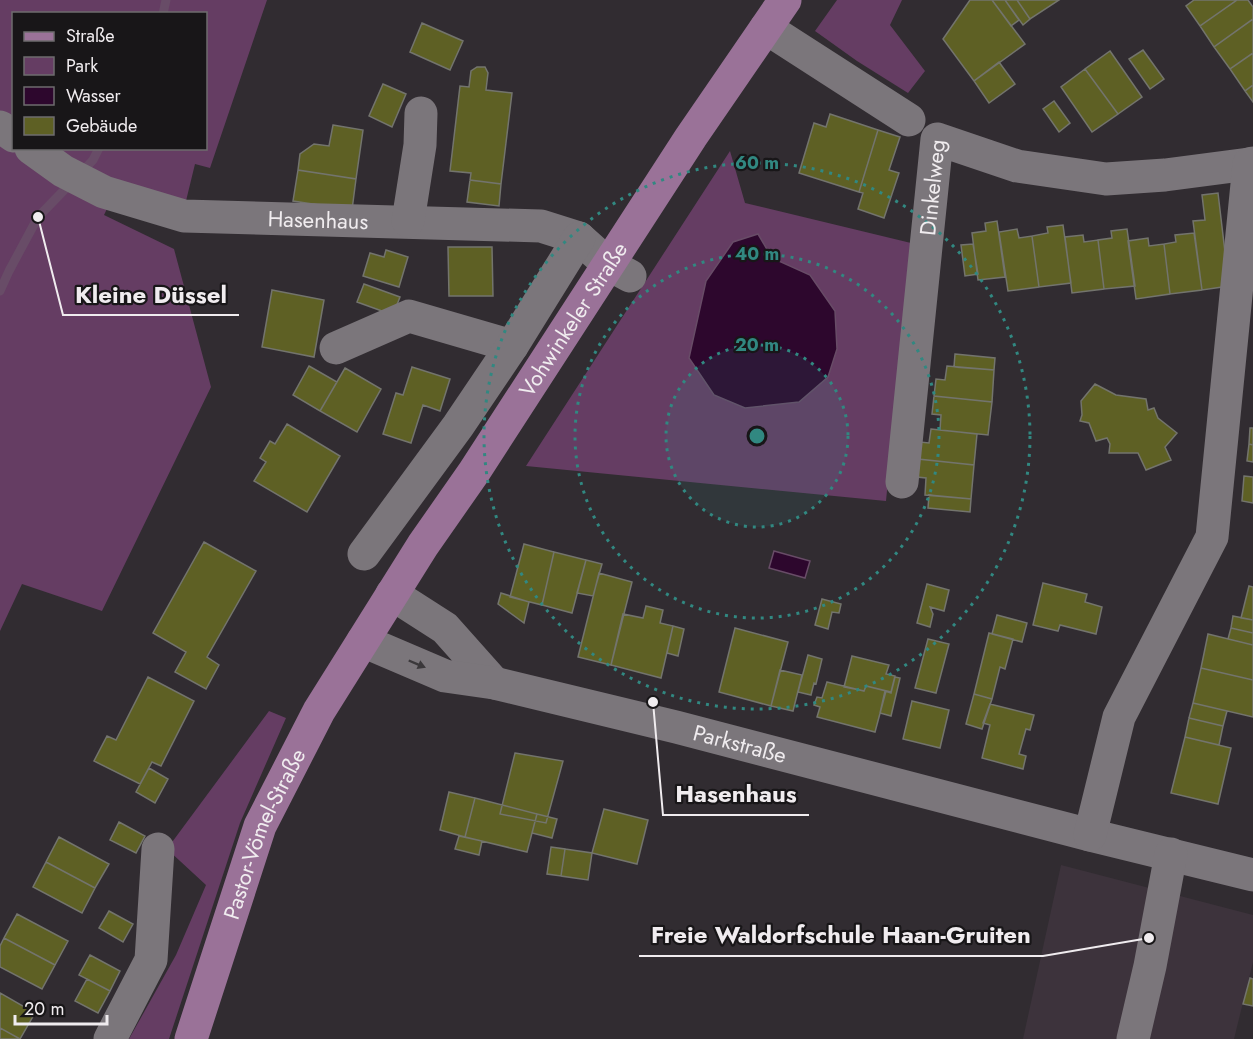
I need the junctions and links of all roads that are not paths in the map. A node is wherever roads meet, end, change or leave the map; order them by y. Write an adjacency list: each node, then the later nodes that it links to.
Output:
1 (785, 0): 2 (main road, Vohwinkeler Straße)
2 (766, 28): 4 (street, Dinkelweg); 9 (main road, Vohwinkeler Straße)
3 (421, 112): 7 (street)
4 (909, 120)
5 (34, 150): 7 (street, Hasenhaus)
6 (1251, 163): 12 (street, Dinkelweg); 17 (street, Dinkelweg)
7 (408, 221): 8 (street, Hasenhaus)
8 (579, 238): 9 (street, Hasenhaus); 10 (street, Vohwinkeler Straße)
9 (619, 270): 14 (main road, Vohwinkeler Straße)
10 (512, 346): 11 (street, Vohwinkeler Straße); 13 (street, Vohwinkeler Straße)
11 (336, 348)
12 (902, 482)
13 (364, 554)
14 (392, 594): 15 (main road, Vohwinkeler Straße); 16 (street)
15 (363, 641): 16 (street, Parkstraße, one-way to 16); 22 (main road, Pastor-Vömel-Straße)
16 (494, 683): 17 (street, Parkstraße)
17 (1090, 835): 19 (street, Parkstraße)
18 (158, 849): 21 (street)
19 (1171, 854): 20 (street, Parkstraße); 23 (street)
20 (1253, 875)
21 (110, 1039)
22 (191, 1039)
23 (1133, 1039)

